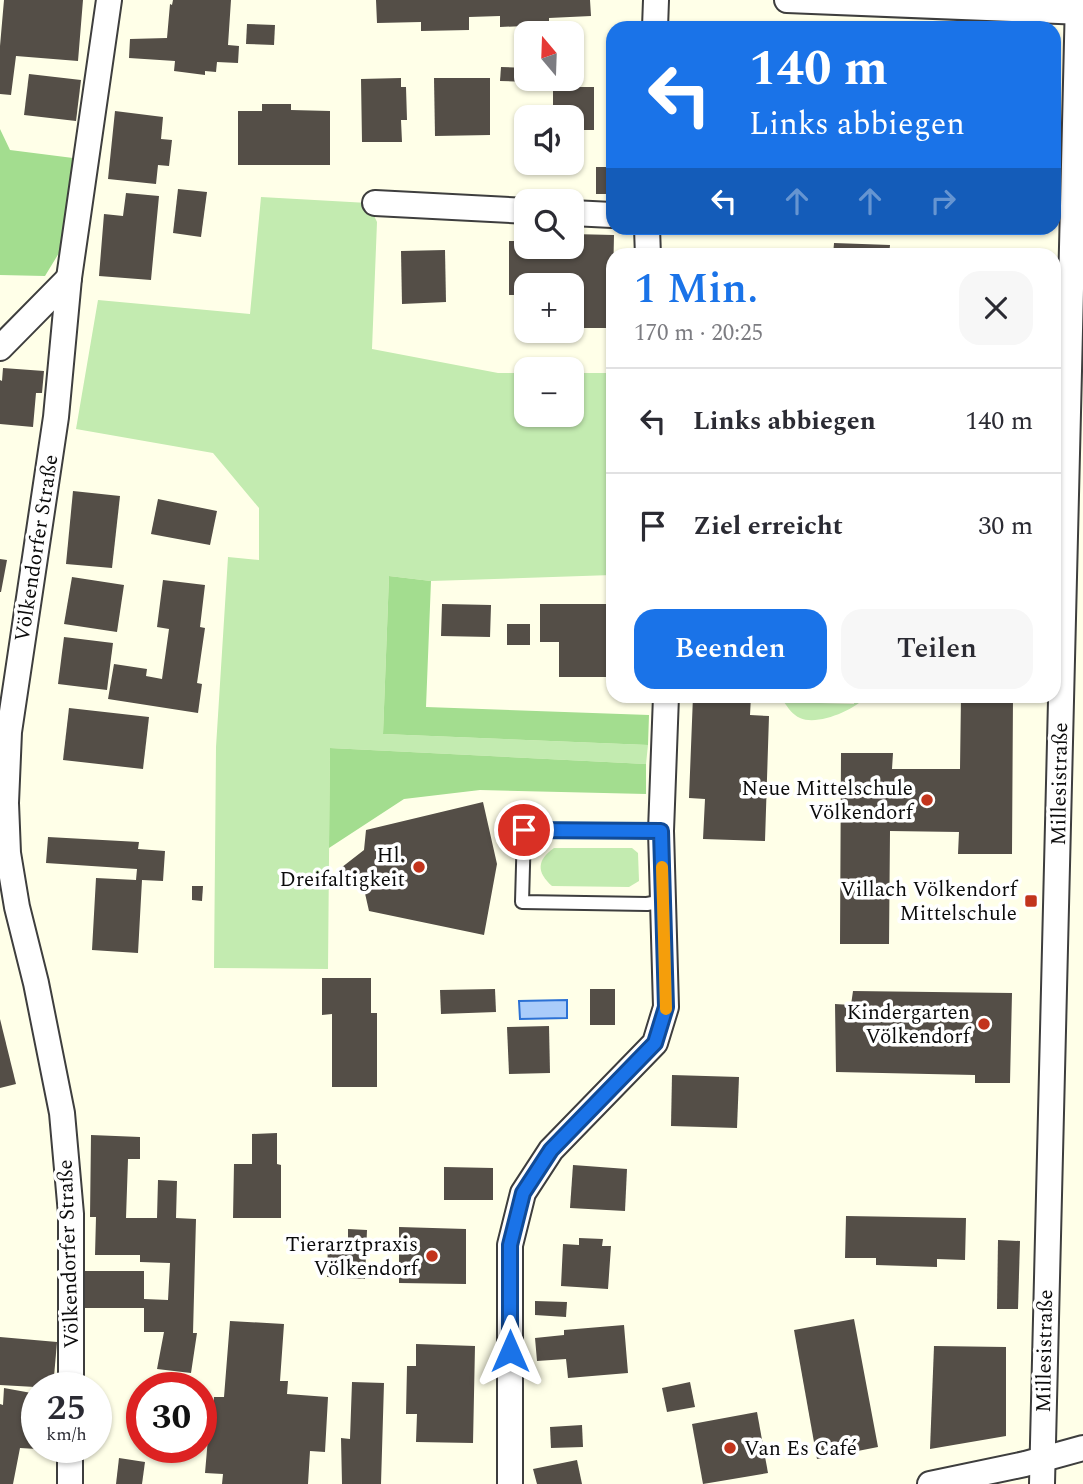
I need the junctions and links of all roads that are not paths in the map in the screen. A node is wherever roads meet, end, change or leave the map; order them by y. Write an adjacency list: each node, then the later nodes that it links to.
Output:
1 (109, 0): 10 (street, Völkendorfer Straße)
2 (656, 0): 5 (street)
3 (787, 0): 4 (street)
4 (1080, 8): 18 (street, Millesistraße)
5 (655, 21)
6 (375, 203): 7 (street)
7 (514, 210)
8 (584, 214): 9 (street)
9 (606, 215)
10 (69, 278): 11 (street); 15 (street, Völkendorfer Straße)
11 (0, 348)
12 (666, 703): 13 (street)
13 (661, 831): 14 (street); 14 (lane)
14 (664, 901): 20 (street)
15 (71, 1372)
16 (1083, 1448): 18 (street)
17 (70, 1463): 19 (street)
18 (1042, 1472): 21 (street)
19 (70, 1484)
20 (510, 1484)
21 (930, 1484)

